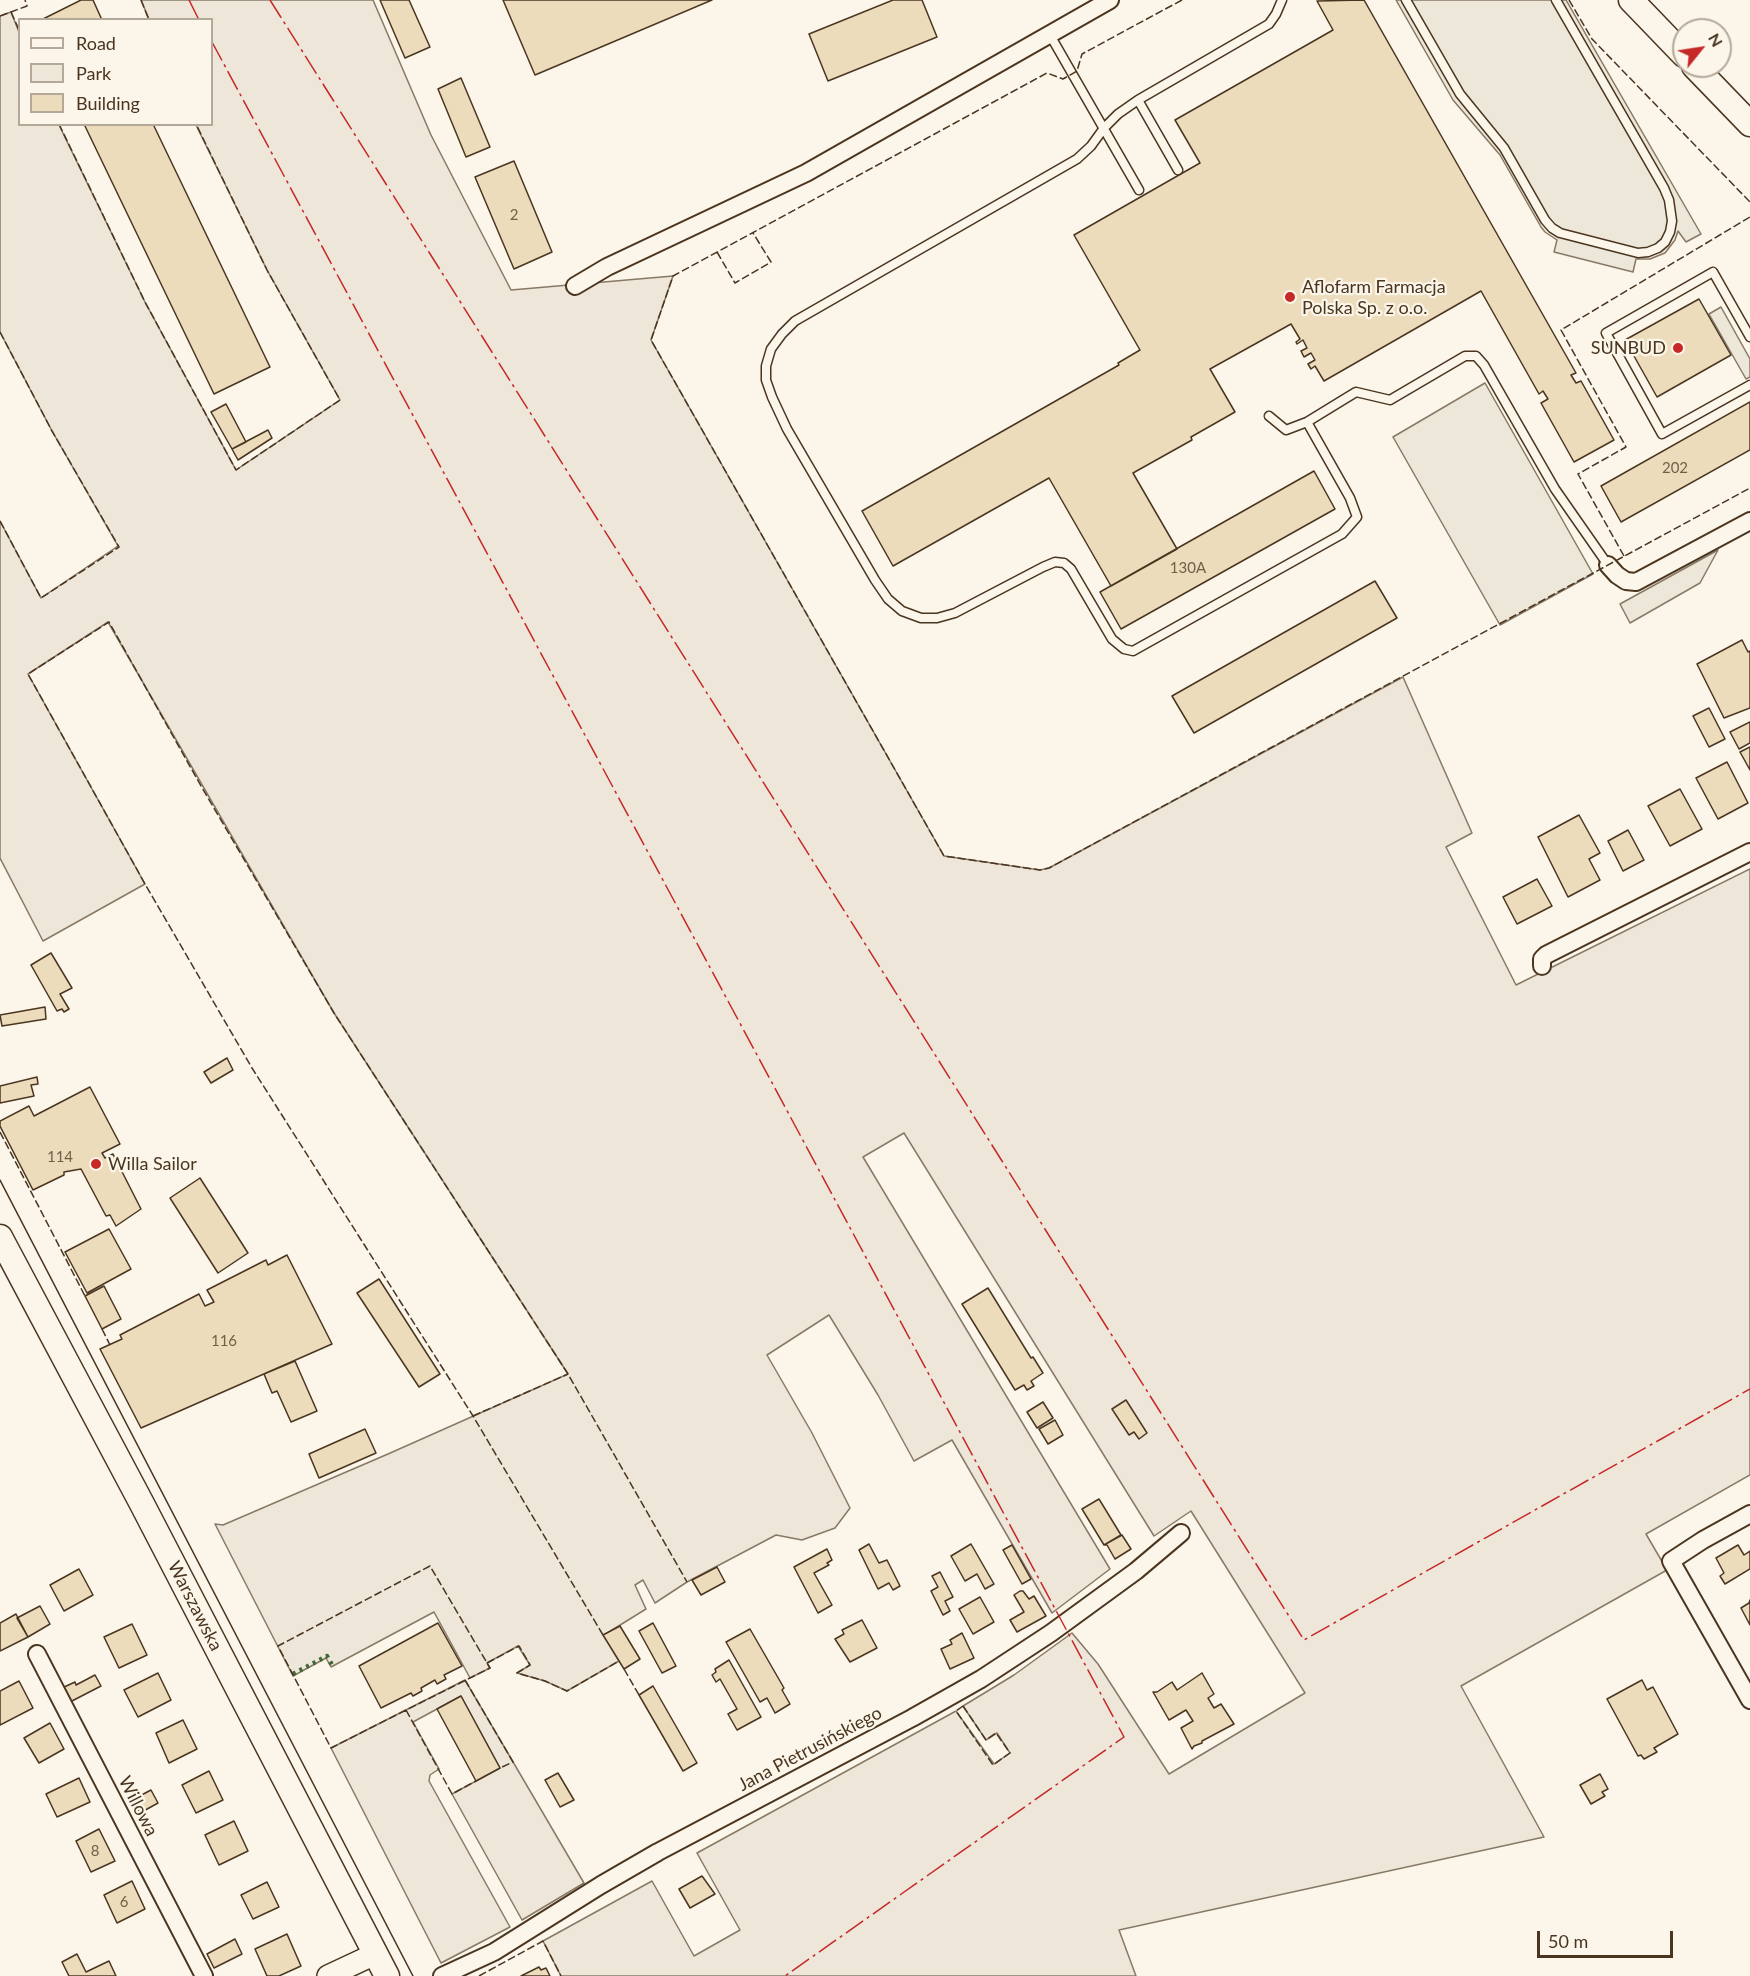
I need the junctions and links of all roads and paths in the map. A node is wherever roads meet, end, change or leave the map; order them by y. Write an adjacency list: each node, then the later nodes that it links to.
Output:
1 (1110, 0): 6 (street)
2 (1282, 0): 9 (lane)
3 (1406, 0): 4 (lane)
4 (1556, 0)
5 (1631, 0): 7 (main road)
6 (1050, 35): 11 (lane); 14 (street)
7 (1672, 43)
8 (1706, 78): 10 (main road)
9 (1138, 100): 11 (lane); 12 (lane)
10 (1750, 124)
11 (1104, 128): 13 (lane); 18 (lane)
12 (1178, 171)
13 (1139, 190)
14 (575, 286)
15 (1750, 337): 16 (lane)
16 (1750, 385)
17 (1269, 416): 18 (lane)
18 (1307, 422): 20 (lane)
19 (1750, 521): 20 (street)
20 (1608, 566)
21 (1750, 852): 22 (street)
22 (1542, 966)
23 (0, 1237): 28 (main road, Warszawska)
24 (1750, 1514): 27 (street)
25 (1181, 1533): 32 (street, Jana Pietrusińskiego)
26 (38, 1654): 29 (street, Willowa)
27 (1750, 1700)
28 (375, 1954): 30 (street); 31 (main road, Warszawska)
29 (204, 1976)
30 (328, 1976)
31 (387, 1976)
32 (442, 1976)

